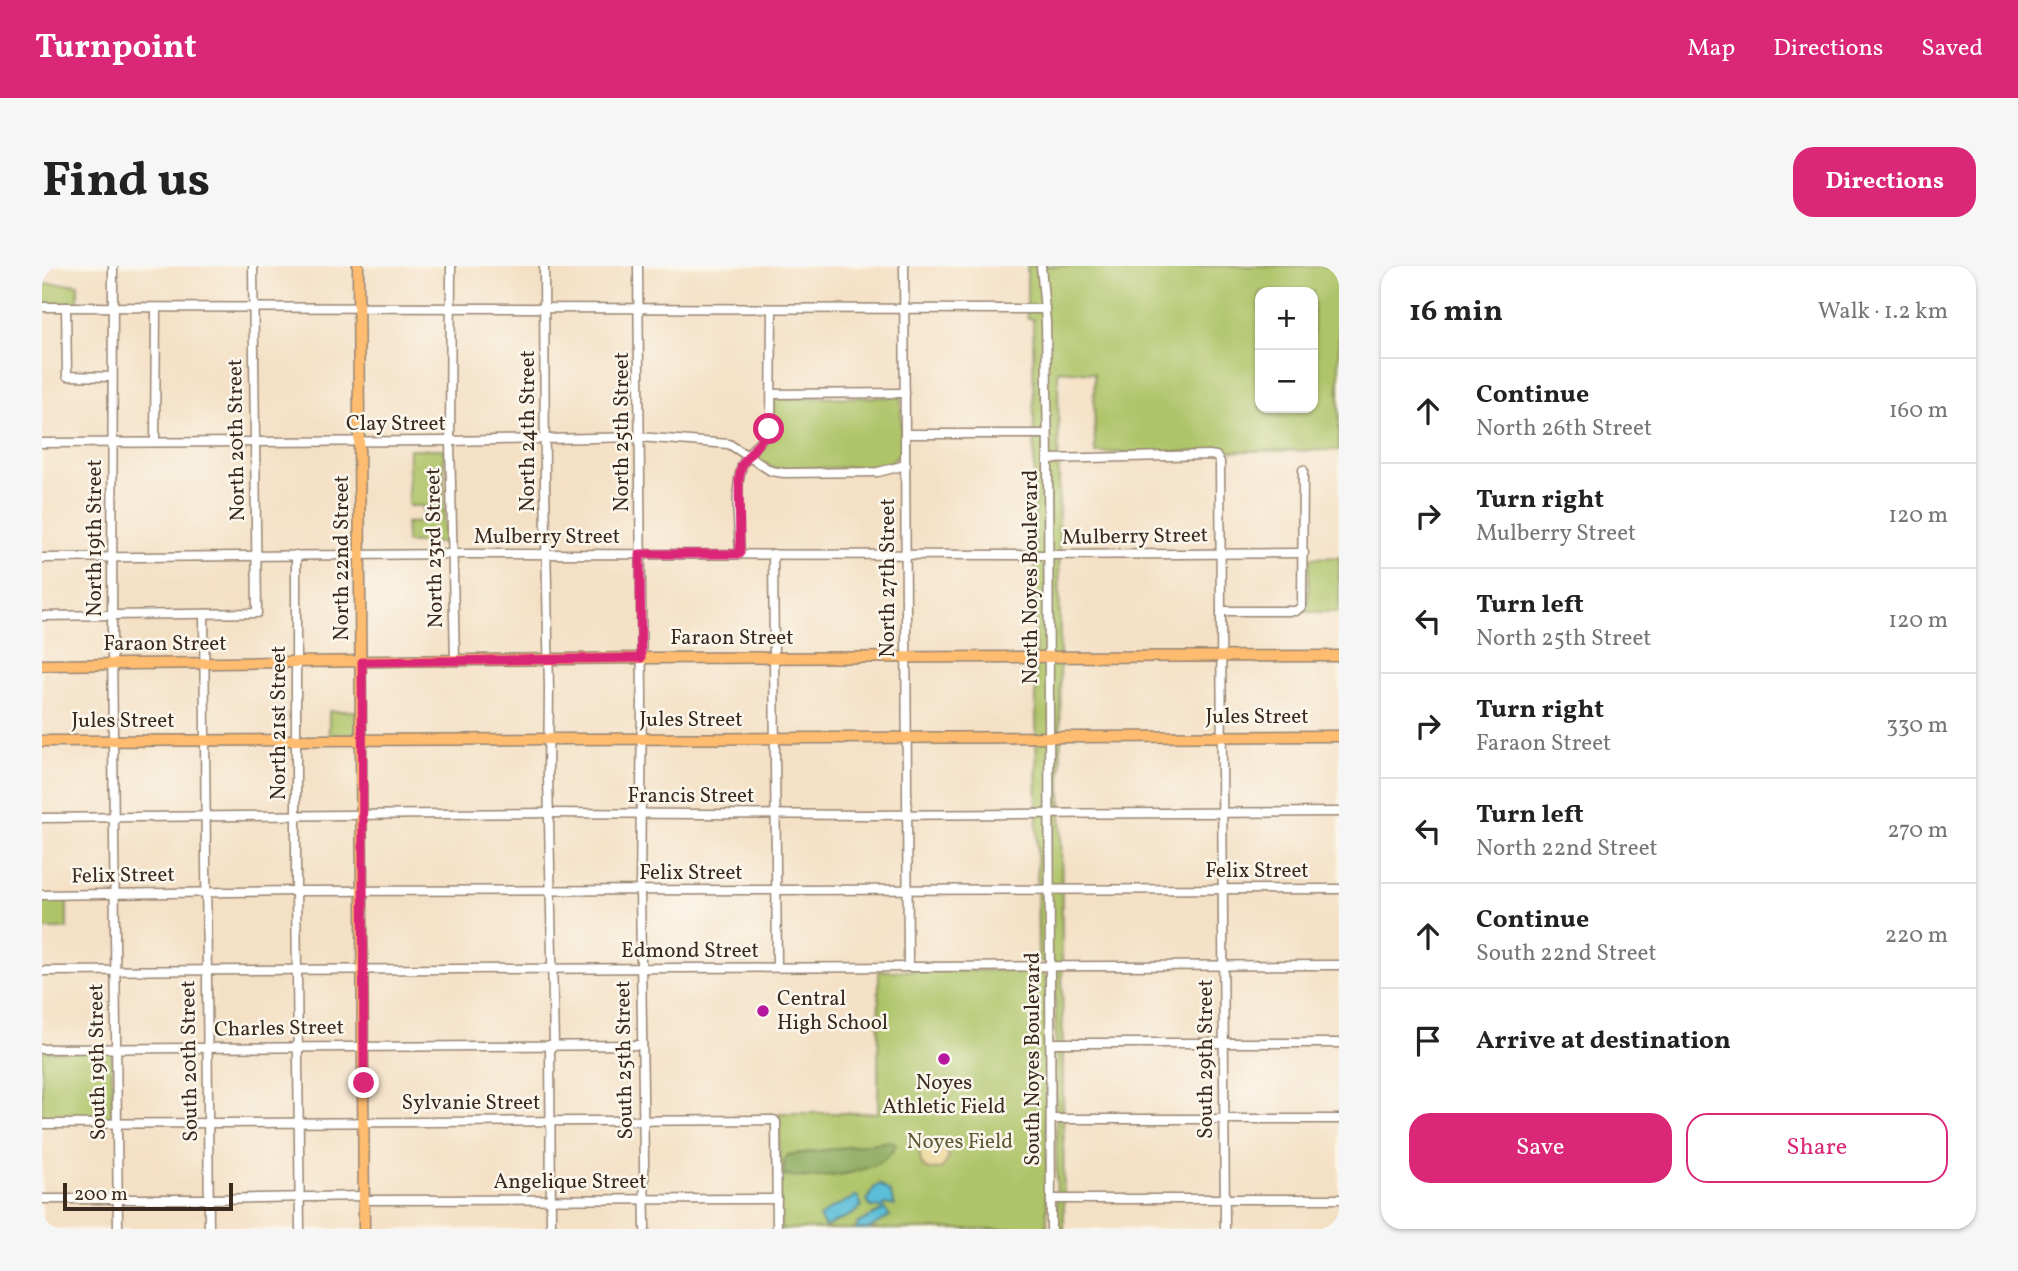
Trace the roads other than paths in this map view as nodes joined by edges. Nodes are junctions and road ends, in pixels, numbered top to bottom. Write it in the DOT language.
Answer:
graph roads {
  1 [pos="113,266"];
  2 [pos="253,266"];
  3 [pos="358,266"];
  4 [pos="451,266"];
  5 [pos="544,266"];
  6 [pos="638,266"];
  7 [pos="904,266"];
  8 [pos="1041,266"];
  9 [pos="42,307"];
  10 [pos="66,307"];
  11 [pos="112,307"];
  12 [pos="253,307"];
  13 [pos="358,307"];
  14 [pos="156,308"];
  15 [pos="451,308"];
  16 [pos="639,308"];
  17 [pos="904,308"];
  18 [pos="544,309"];
  19 [pos="772,309"];
  20 [pos="1045,309"];
  21 [pos="112,377"];
  22 [pos="905,393"];
  23 [pos="772,394"];
  24 [pos="905,433"];
  25 [pos="1047,434"];
  26 [pos="639,438"];
  27 [pos="545,439"];
  28 [pos="360,441"];
  29 [pos="450,441"];
  30 [pos="155,442"];
  31 [pos="254,442"];
  32 [pos="42,443"];
  33 [pos="113,443"];
  34 [pos="747,456"];
  35 [pos="1048,459"];
  36 [pos="905,465"];
  37 [pos="1303,470"];
  38 [pos="1221,553"];
  39 [pos="1304,553"];
  40 [pos="454,554"];
  41 [pos="546,554"];
  42 [pos="640,554"];
  43 [pos="740,554"];
  44 [pos="773,554"];
  45 [pos="906,554"];
  46 [pos="296,555"];
  47 [pos="360,555"];
  48 [pos="1048,555"];
  49 [pos="256,556"];
  50 [pos="113,557"];
  51 [pos="42,558"];
  52 [pos="1221,611"];
  53 [pos="204,614"];
  54 [pos="42,615"];
  55 [pos="112,615"];
  56 [pos="1221,656"];
  57 [pos="1339,656"];
  58 [pos="775,657"];
  59 [pos="905,657"];
  60 [pos="1049,657"];
  61 [pos="548,658"];
  62 [pos="641,658"];
  63 [pos="455,660"];
  64 [pos="362,662"];
  65 [pos="203,663"];
  66 [pos="297,663"];
  67 [pos="42,664"];
  68 [pos="112,664"];
  69 [pos="1339,736"];
  70 [pos="1221,737"];
  71 [pos="1049,738"];
  72 [pos="548,739"];
  73 [pos="642,739"];
  74 [pos="775,739"];
  75 [pos="906,739"];
  76 [pos="113,740"];
  77 [pos="203,740"];
  78 [pos="362,740"];
  79 [pos="42,741"];
  80 [pos="297,741"];
  81 [pos="548,813"];
  82 [pos="641,813"];
  83 [pos="1222,813"];
  84 [pos="1339,813"];
  85 [pos="776,814"];
  86 [pos="1050,814"];
  87 [pos="362,815"];
  88 [pos="907,815"];
  89 [pos="297,816"];
  90 [pos="114,817"];
  91 [pos="205,817"];
  92 [pos="42,818"];
  93 [pos="1050,888"];
  94 [pos="1223,888"];
  95 [pos="1339,889"];
  96 [pos="550,890"];
  97 [pos="908,890"];
  98 [pos="296,891"];
  99 [pos="640,891"];
  100 [pos="776,891"];
  101 [pos="205,892"];
  102 [pos="362,892"];
  103 [pos="114,894"];
  104 [pos="42,895"];
  105 [pos="1223,965"];
  106 [pos="1339,965"];
  107 [pos="908,966"];
  108 [pos="1051,966"];
  109 [pos="777,967"];
  110 [pos="552,968"];
  111 [pos="363,969"];
  112 [pos="641,969"];
  113 [pos="206,970"];
  114 [pos="297,970"];
  115 [pos="42,971"];
  116 [pos="114,971"];
  117 [pos="1051,1043"];
  118 [pos="1223,1043"];
  119 [pos="1339,1043"];
  120 [pos="552,1045"];
  121 [pos="642,1045"];
  122 [pos="299,1046"];
  123 [pos="364,1046"];
  124 [pos="207,1047"];
  125 [pos="115,1048"];
  126 [pos="42,1049"];
  127 [pos="1051,1119"];
  128 [pos="1223,1119"];
  129 [pos="1339,1119"];
  130 [pos="643,1120"];
  131 [pos="364,1121"];
  132 [pos="551,1121"];
  133 [pos="208,1122"];
  134 [pos="299,1122"];
  135 [pos="116,1123"];
  136 [pos="42,1124"];
  137 [pos="299,1197"];
  138 [pos="364,1198"];
  139 [pos="42,1199"];
  140 [pos="118,1199"];
  141 [pos="209,1199"];
  142 [pos="645,1199"];
  143 [pos="777,1199"];
  144 [pos="1051,1199"];
  145 [pos="1224,1199"];
  146 [pos="1339,1199"];
  147 [pos="551,1200"];
  148 [pos="118,1229"];
  149 [pos="209,1229"];
  150 [pos="300,1229"];
  151 [pos="364,1229"];
  152 [pos="551,1229"];
  153 [pos="645,1229"];
  154 [pos="777,1229"];
  155 [pos="1051,1229"];
  156 [pos="1225,1229"];
  1 -- 11 [label="street, North 19th Street"];
  2 -- 12 [label="street, North 20th Street"];
  3 -- 13 [label="main road, North 22nd Street"];
  4 -- 15 [label="street, North 23rd Street"];
  5 -- 18 [label="street, North 24th Street"];
  6 -- 16 [label="street, North 25th Street"];
  7 -- 17 [label="street, North 27th Street"];
  8 -- 20 [label="street, North Noyes Boulevard"];
  9 -- 10 [label="street"];
  10 -- 11 [label="street"];
  10 -- 21 [label="street"];
  11 -- 14 [label="street"];
  11 -- 21 [label="street, North 19th Street"];
  12 -- 13 [label="street"];
  12 -- 14 [label="street"];
  12 -- 31 [label="street, North 20th Street"];
  13 -- 15 [label="street"];
  13 -- 28 [label="main road, North 22nd Street"];
  14 -- 30 [label="street"];
  15 -- 18 [label="street"];
  15 -- 29 [label="street, North 23rd Street"];
  16 -- 18 [label="street"];
  16 -- 19 [label="street"];
  16 -- 26 [label="street, North 25th Street"];
  17 -- 19 [label="street"];
  17 -- 20 [label="street"];
  17 -- 22 [label="street, North 27th Street"];
  18 -- 27 [label="street, North 24th Street"];
  19 -- 23 [label="street"];
  20 -- 25 [label="street, North Noyes Boulevard"];
  21 -- 33 [label="street, North 19th Street"];
  22 -- 23 [label="street"];
  22 -- 24 [label="street, North 27th Street"];
  23 -- 34 [label="street"];
  24 -- 25 [label="street"];
  24 -- 36 [label="street, North 27th Street"];
  25 -- 35 [label="street, North Noyes Boulevard"];
  26 -- 27 [label="street, Clay Street"];
  26 -- 34 [label="street, Clay Street"];
  26 -- 42 [label="street, North 25th Street"];
  27 -- 29 [label="street, Clay Street"];
  27 -- 41 [label="street, North 24th Street"];
  28 -- 29 [label="street, Clay Street"];
  28 -- 31 [label="street, Clay Street"];
  28 -- 47 [label="main road, North 22nd Street"];
  29 -- 40 [label="street, North 23rd Street"];
  30 -- 31 [label="street, Clay Street"];
  30 -- 33 [label="street, Clay Street"];
  31 -- 49 [label="street, North 20th Street"];
  32 -- 33 [label="street, Clay Street"];
  33 -- 50 [label="street, North 19th Street"];
  34 -- 36 [label="street, Clay Street"];
  34 -- 43 [label="street"];
  35 -- 38 [label="street, South 29th Street"];
  35 -- 48 [label="street, North Noyes Boulevard"];
  36 -- 45 [label="street, North 27th Street"];
  37 -- 39 [label="street"];
  38 -- 39 [label="street, Mulberry Street"];
  38 -- 48 [label="street, Mulberry Street"];
  38 -- 52 [label="street, South 29th Street"];
  39 -- 52 [label="street"];
  40 -- 41 [label="street, Mulberry Street"];
  40 -- 47 [label="street, Mulberry Street"];
  40 -- 63 [label="street, North 23rd Street"];
  41 -- 42 [label="street, Mulberry Street"];
  41 -- 61 [label="street, North 24th Street"];
  42 -- 43 [label="street, Mulberry Street"];
  42 -- 62 [label="street, North 25th Street"];
  43 -- 44 [label="street, Mulberry Street"];
  44 -- 45 [label="street, Mulberry Street"];
  44 -- 58 [label="street"];
  45 -- 48 [label="street, Mulberry Street"];
  45 -- 59 [label="street, North 27th Street"];
  46 -- 47 [label="street, Mulberry Street"];
  46 -- 49 [label="street, Mulberry Street"];
  46 -- 66 [label="street, North 21st Street"];
  47 -- 64 [label="main road, North 22nd Street"];
  48 -- 60 [label="street, North Noyes Boulevard"];
  49 -- 50 [label="street, Mulberry Street"];
  49 -- 53 [label="street, North 20th Street"];
  50 -- 51 [label="street, Mulberry Street"];
  50 -- 55 [label="street, North 19th Street"];
  52 -- 56 [label="street, South 29th Street"];
  53 -- 55 [label="street"];
  53 -- 65 [label="street"];
  54 -- 55 [label="street"];
  55 -- 68 [label="street, North 19th Street"];
  56 -- 57 [label="main road, Faraon Street"];
  56 -- 60 [label="main road, Faraon Street"];
  56 -- 70 [label="street, South 29th Street"];
  58 -- 59 [label="main road, Faraon Street"];
  58 -- 62 [label="main road, Faraon Street"];
  58 -- 74 [label="street"];
  59 -- 60 [label="main road, Faraon Street"];
  59 -- 75 [label="street, North 27th Street"];
  60 -- 71 [label="street, North Noyes Boulevard"];
  61 -- 62 [label="main road, Faraon Street"];
  61 -- 63 [label="main road, Faraon Street"];
  61 -- 72 [label="street, North 24th Street"];
  62 -- 73 [label="street, North 25th Street"];
  63 -- 64 [label="main road, Faraon Street"];
  64 -- 66 [label="main road, Faraon Street"];
  64 -- 78 [label="main road, North 22nd Street"];
  65 -- 66 [label="main road, Faraon Street"];
  65 -- 68 [label="main road, Faraon Street"];
  65 -- 77 [label="street"];
  66 -- 80 [label="street, North 21st Street"];
  67 -- 68 [label="main road, Faraon Street"];
  68 -- 76 [label="street, North 19th Street"];
  69 -- 70 [label="main road, Jules Street"];
  70 -- 71 [label="main road, Jules Street"];
  70 -- 83 [label="street, South 29th Street"];
  71 -- 75 [label="main road, Jules Street"];
  71 -- 86 [label="street, North Noyes Boulevard"];
  72 -- 73 [label="main road, Jules Street"];
  72 -- 78 [label="main road, Jules Street"];
  72 -- 81 [label="street, North 24th Street"];
  73 -- 74 [label="main road, Jules Street"];
  73 -- 82 [label="street, North 25th Street"];
  74 -- 75 [label="main road, Jules Street"];
  74 -- 85 [label="street"];
  75 -- 88 [label="street, North 27th Street"];
  76 -- 77 [label="main road, Jules Street"];
  76 -- 79 [label="main road, Jules Street"];
  76 -- 90 [label="street, North 19th Street"];
  77 -- 80 [label="main road, Jules Street"];
  77 -- 91 [label="street"];
  78 -- 80 [label="main road, Jules Street"];
  78 -- 87 [label="main road, North 22nd Street"];
  80 -- 89 [label="street, North 21st Street"];
  81 -- 82 [label="street, Francis Street"];
  81 -- 87 [label="street, Francis Street"];
  81 -- 96 [label="street, North 24th Street"];
  82 -- 85 [label="street, Francis Street"];
  82 -- 99 [label="street, North 25th Street"];
  83 -- 84 [label="street, Francis Street"];
  83 -- 86 [label="street, Francis Street"];
  83 -- 94 [label="street, South 29th Street"];
  85 -- 88 [label="street, Francis Street"];
  85 -- 100 [label="street"];
  86 -- 88 [label="street, Francis Street"];
  86 -- 93 [label="street, North Noyes Boulevard"];
  87 -- 89 [label="street, Francis Street"];
  87 -- 102 [label="main road, North 22nd Street"];
  88 -- 97 [label="street, North 27th Street"];
  89 -- 91 [label="street, Francis Street"];
  89 -- 98 [label="street, North 21st Street"];
  90 -- 91 [label="street, Francis Street"];
  90 -- 92 [label="street, Francis Street"];
  90 -- 103 [label="street, North 19th Street"];
  91 -- 101 [label="street"];
  93 -- 94 [label="street, Felix Street"];
  93 -- 97 [label="street, Felix Street"];
  93 -- 108 [label="street, South Noyes Boulevard"];
  94 -- 95 [label="street, Felix Street"];
  94 -- 105 [label="street, South 29th Street"];
  96 -- 99 [label="street, Felix Street"];
  96 -- 102 [label="street, Felix Street"];
  96 -- 110 [label="street, North 24th Street"];
  97 -- 100 [label="street, Felix Street"];
  97 -- 107 [label="street, North 27th Street"];
  98 -- 101 [label="street, Felix Street"];
  98 -- 102 [label="street, Felix Street"];
  98 -- 114 [label="street, North 21st Street"];
  99 -- 100 [label="street, Felix Street"];
  99 -- 112 [label="street, South 25th Street"];
  100 -- 109 [label="street"];
  101 -- 103 [label="street, Felix Street"];
  101 -- 113 [label="street, South 20th Street"];
  102 -- 111 [label="main road, North 22nd Street"];
  103 -- 104 [label="street, Felix Street"];
  103 -- 116 [label="street, South 19th Street"];
  105 -- 106 [label="street, Edmond Street"];
  105 -- 108 [label="street, Edmond Street"];
  105 -- 118 [label="street, South 29th Street"];
  107 -- 108 [label="street, Edmond Street"];
  107 -- 109 [label="street, Edmond Street"];
  108 -- 117 [label="street, South Noyes Boulevard"];
  109 -- 112 [label="street, Edmond Street"];
  110 -- 111 [label="street, Edmond Street"];
  110 -- 112 [label="street, Edmond Street"];
  110 -- 120 [label="street, North 24th Street"];
  111 -- 114 [label="street, Edmond Street"];
  111 -- 123 [label="main road, North 22nd Street"];
  112 -- 121 [label="street, South 25th Street"];
  113 -- 114 [label="street, Edmond Street"];
  113 -- 116 [label="street, Edmond Street"];
  113 -- 124 [label="street, South 20th Street"];
  114 -- 122 [label="street, North 21st Street"];
  115 -- 116 [label="street, Edmond Street"];
  116 -- 125 [label="street, South 19th Street"];
  117 -- 118 [label="street"];
  117 -- 127 [label="street, South Noyes Boulevard"];
  118 -- 119 [label="street"];
  118 -- 128 [label="street, South 29th Street"];
  120 -- 121 [label="street, Charles Street"];
  120 -- 123 [label="street, Charles Street"];
  120 -- 132 [label="street, North 24th Street"];
  121 -- 130 [label="street, South 25th Street"];
  122 -- 123 [label="street, Charles Street"];
  122 -- 124 [label="street, Charles Street"];
  122 -- 134 [label="street, North 21st Street"];
  123 -- 131 [label="main road, North 22nd Street"];
  124 -- 125 [label="street, Charles Street"];
  124 -- 133 [label="street, South 20th Street"];
  125 -- 126 [label="street, Charles Street"];
  125 -- 135 [label="street, South 19th Street"];
  127 -- 128 [label="street"];
  127 -- 144 [label="street, South Noyes Boulevard"];
  128 -- 129 [label="street"];
  128 -- 145 [label="street, South 29th Street"];
  130 -- 132 [label="street, Sylvanie Street"];
  130 -- 142 [label="street, South 25th Street"];
  130 -- 143 [label="street, Sylvanie Street"];
  131 -- 132 [label="street, Sylvanie Street"];
  131 -- 134 [label="street, Sylvanie Street"];
  131 -- 138 [label="main road, North 22nd Street"];
  132 -- 147 [label="street, North 24th Street"];
  133 -- 134 [label="street, Sylvanie Street"];
  133 -- 135 [label="street, Sylvanie Street"];
  133 -- 141 [label="street, South 20th Street"];
  134 -- 137 [label="street, North 21st Street"];
  135 -- 136 [label="street, Sylvanie Street"];
  135 -- 140 [label="street, South 19th Street"];
  137 -- 138 [label="street, Angelique Street"];
  137 -- 141 [label="street, Angelique Street"];
  137 -- 150 [label="street, North 21st Street"];
  138 -- 147 [label="street, Angelique Street"];
  138 -- 151 [label="main road, North 22nd Street"];
  139 -- 140 [label="street, Angelique Street"];
  140 -- 141 [label="street, Angelique Street"];
  140 -- 148 [label="street, South 19th Street"];
  141 -- 149 [label="street, South 20th Street"];
  142 -- 143 [label="street, Angelique Street"];
  142 -- 147 [label="street, Angelique Street"];
  142 -- 153 [label="street, South 25th Street"];
  143 -- 154 [label="street"];
  144 -- 145 [label="street"];
  144 -- 155 [label="street, South Noyes Boulevard"];
  145 -- 146 [label="street"];
  145 -- 156 [label="street, South 29th Street"];
  147 -- 152 [label="street, North 24th Street"];
}
